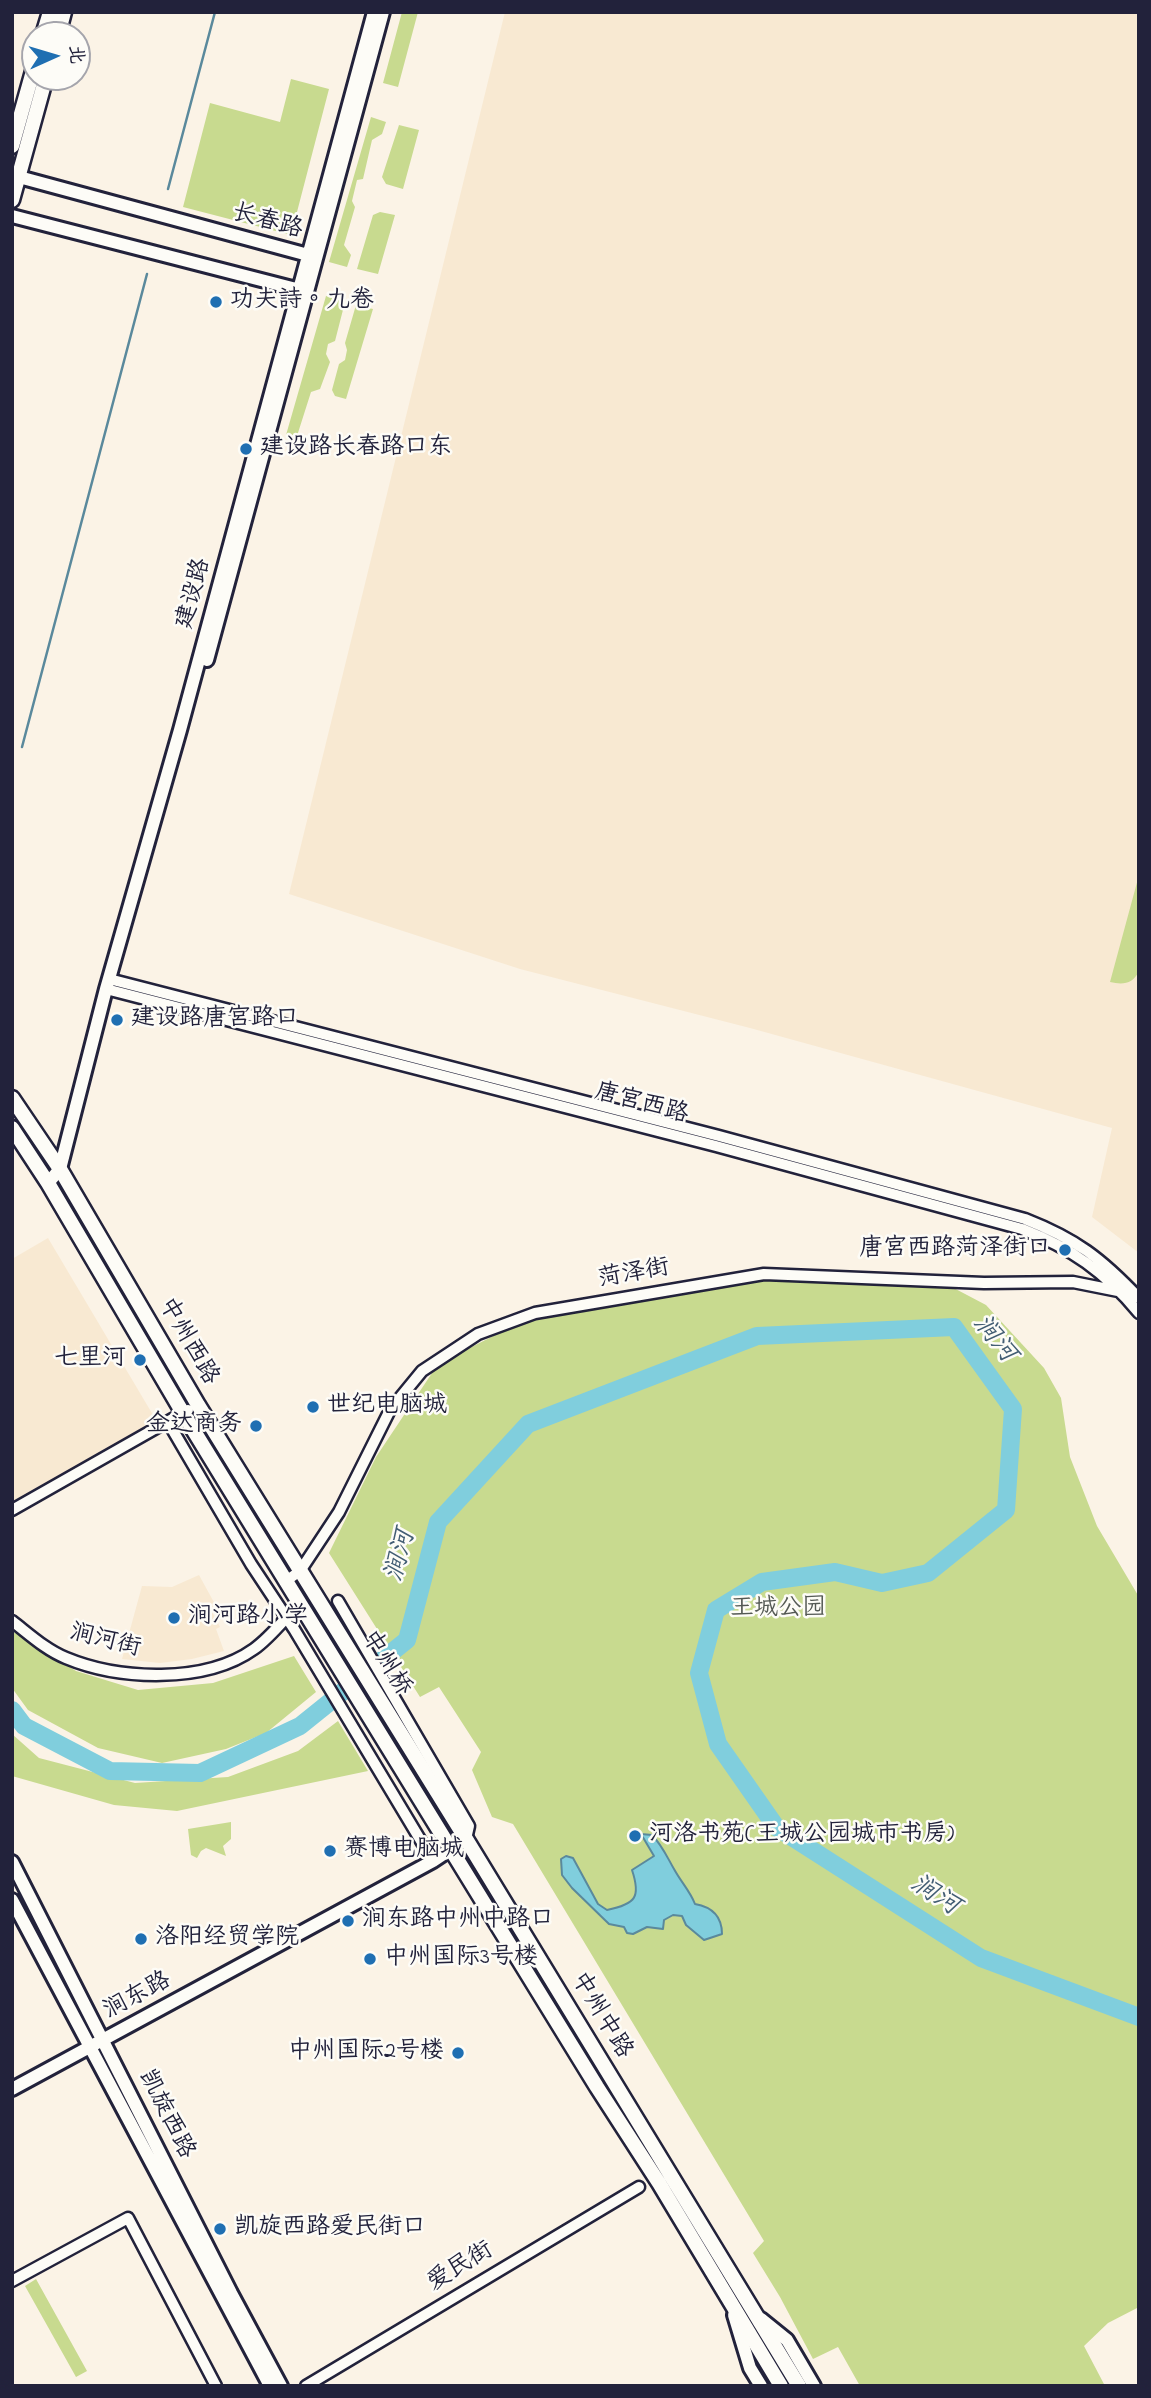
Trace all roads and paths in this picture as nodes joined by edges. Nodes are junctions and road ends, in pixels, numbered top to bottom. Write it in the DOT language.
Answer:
graph roads {
  1 [pos="374,12"];
  2 [pos="383,12"];
  3 [pos="27,91"];
  4 [pos="42,91"];
  5 [pos="12,146"];
  6 [pos="16,178"];
  7 [pos="12,200"];
  8 [pos="12,216"];
  9 [pos="308,256"];
  10 [pos="313,276"];
  11 [pos="299,290"];
  12 [pos="111,984"];
  13 [pos="12,1098"];
  14 [pos="12,1129"];
  15 [pos="62,1174"];
  16 [pos="48,1183"];
  17 [pos="1118,1291"];
  18 [pos="1139,1298"];
  19 [pos="1139,1313"];
  20 [pos="198,1405"];
  21 [pos="183,1413"];
  22 [pos="168,1422"];
  23 [pos="12,1510"];
  24 [pos="300,1571"];
  25 [pos="286,1581"];
  26 [pos="338,1601"];
  27 [pos="300,1603"];
  28 [pos="324,1608"];
  29 [pos="286,1617"];
  30 [pos="309,1617"];
  31 [pos="12,1621"];
  32 [pos="413,1740"];
  33 [pos="392,1752"];
  34 [pos="465,1837"];
  35 [pos="451,1847"];
  36 [pos="432,1858"];
  37 [pos="12,1862"];
  38 [pos="12,1900"];
  39 [pos="103,2037"];
  40 [pos="89,2044"];
  41 [pos="12,2082"];
  42 [pos="12,2089"];
  43 [pos="639,2187"];
  44 [pos="12,2281"];
  45 [pos="731,2304"];
  46 [pos="753,2313"];
  47 [pos="216,2386"];
  48 [pos="270,2386"];
  49 [pos="281,2386"];
  50 [pos="306,2386"];
  51 [pos="761,2386"];
  52 [pos="781,2386"];
  53 [pos="799,2386"];
  54 [pos="814,2386"];
  1 -- 9 [label="street, 建设路"];
  2 -- 10 [label="street, 建设路"];
  3 -- 5 [label="main road"];
  4 -- 6 [label="main road"];
  6 -- 7 [label="main road"];
  6 -- 9 [label="street, 长春路"];
  8 -- 11 [label="street"];
  9 -- 10 [label="street, 长春路"];
  9 -- 11 [label="street, 建设路"];
  10 -- 11 [label="street, 长春路"];
  10 -- 12 [label="street, 建设路"];
  11 -- 12 [label="street, 建设路"];
  12 -- 15 [label="street, 建设路"];
  12 -- 17 [label="street, 唐宫西路"];
  12 -- 18 [label="street, 唐宫西路"];
  13 -- 15 [label="main road, 中州西路"];
  14 -- 16 [label="main road, 中州西路"];
  15 -- 16 [label="street, 建设路"];
  15 -- 20 [label="main road, 中州西路"];
  16 -- 21 [label="main road, 中州西路"];
  17 -- 19 [label="street, 唐宫西路"];
  17 -- 24 [label="street, 菏泽街"];
  20 -- 21 [label="street"];
  20 -- 24 [label="main road, 中州西路"];
  21 -- 22 [label="street"];
  21 -- 25 [label="main road, 中州西路"];
  22 -- 23 [label="street"];
  22 -- 29 [label="street"];
  24 -- 25 [label="street, 菏泽街"];
  24 -- 28 [label="main road, 中州西路"];
  25 -- 27 [label="main road, 中州西路"];
  26 -- 32 [label="street"];
  27 -- 29 [label="street, 涧河街"];
  27 -- 30 [label="main road, 中州西路"];
  28 -- 32 [label="main road, 中州桥"];
  29 -- 31 [label="street, 涧河街"];
  29 -- 36 [label="street"];
  30 -- 33 [label="main road, 中州桥"];
  32 -- 34 [label="main road, 中州中路"];
  33 -- 35 [label="main road, 中州中路"];
  34 -- 35 [label="street, 涧东路"];
  34 -- 46 [label="main road, 中州中路"];
  35 -- 36 [label="street, 涧东路"];
  35 -- 45 [label="main road, 中州中路"];
  36 -- 39 [label="street, 涧东路"];
  37 -- 39 [label="street, 凯旋西路"];
  38 -- 40 [label="street, 凯旋西路"];
  39 -- 40 [label="street, 涧东路"];
  39 -- 49 [label="street, 凯旋西路"];
  40 -- 41 [label="street, 涧东路"];
  40 -- 42 [label="street, 涧东路"];
  40 -- 48 [label="street, 凯旋西路"];
  43 -- 50 [label="street, 爱民街"];
  44 -- 47 [label="street"];
  45 -- 51 [label="street, 中州中路"];
  45 -- 52 [label="main road, 中州中路"];
  46 -- 53 [label="main road, 中州中路"];
  46 -- 54 [label="street, 中州中路"];
}
